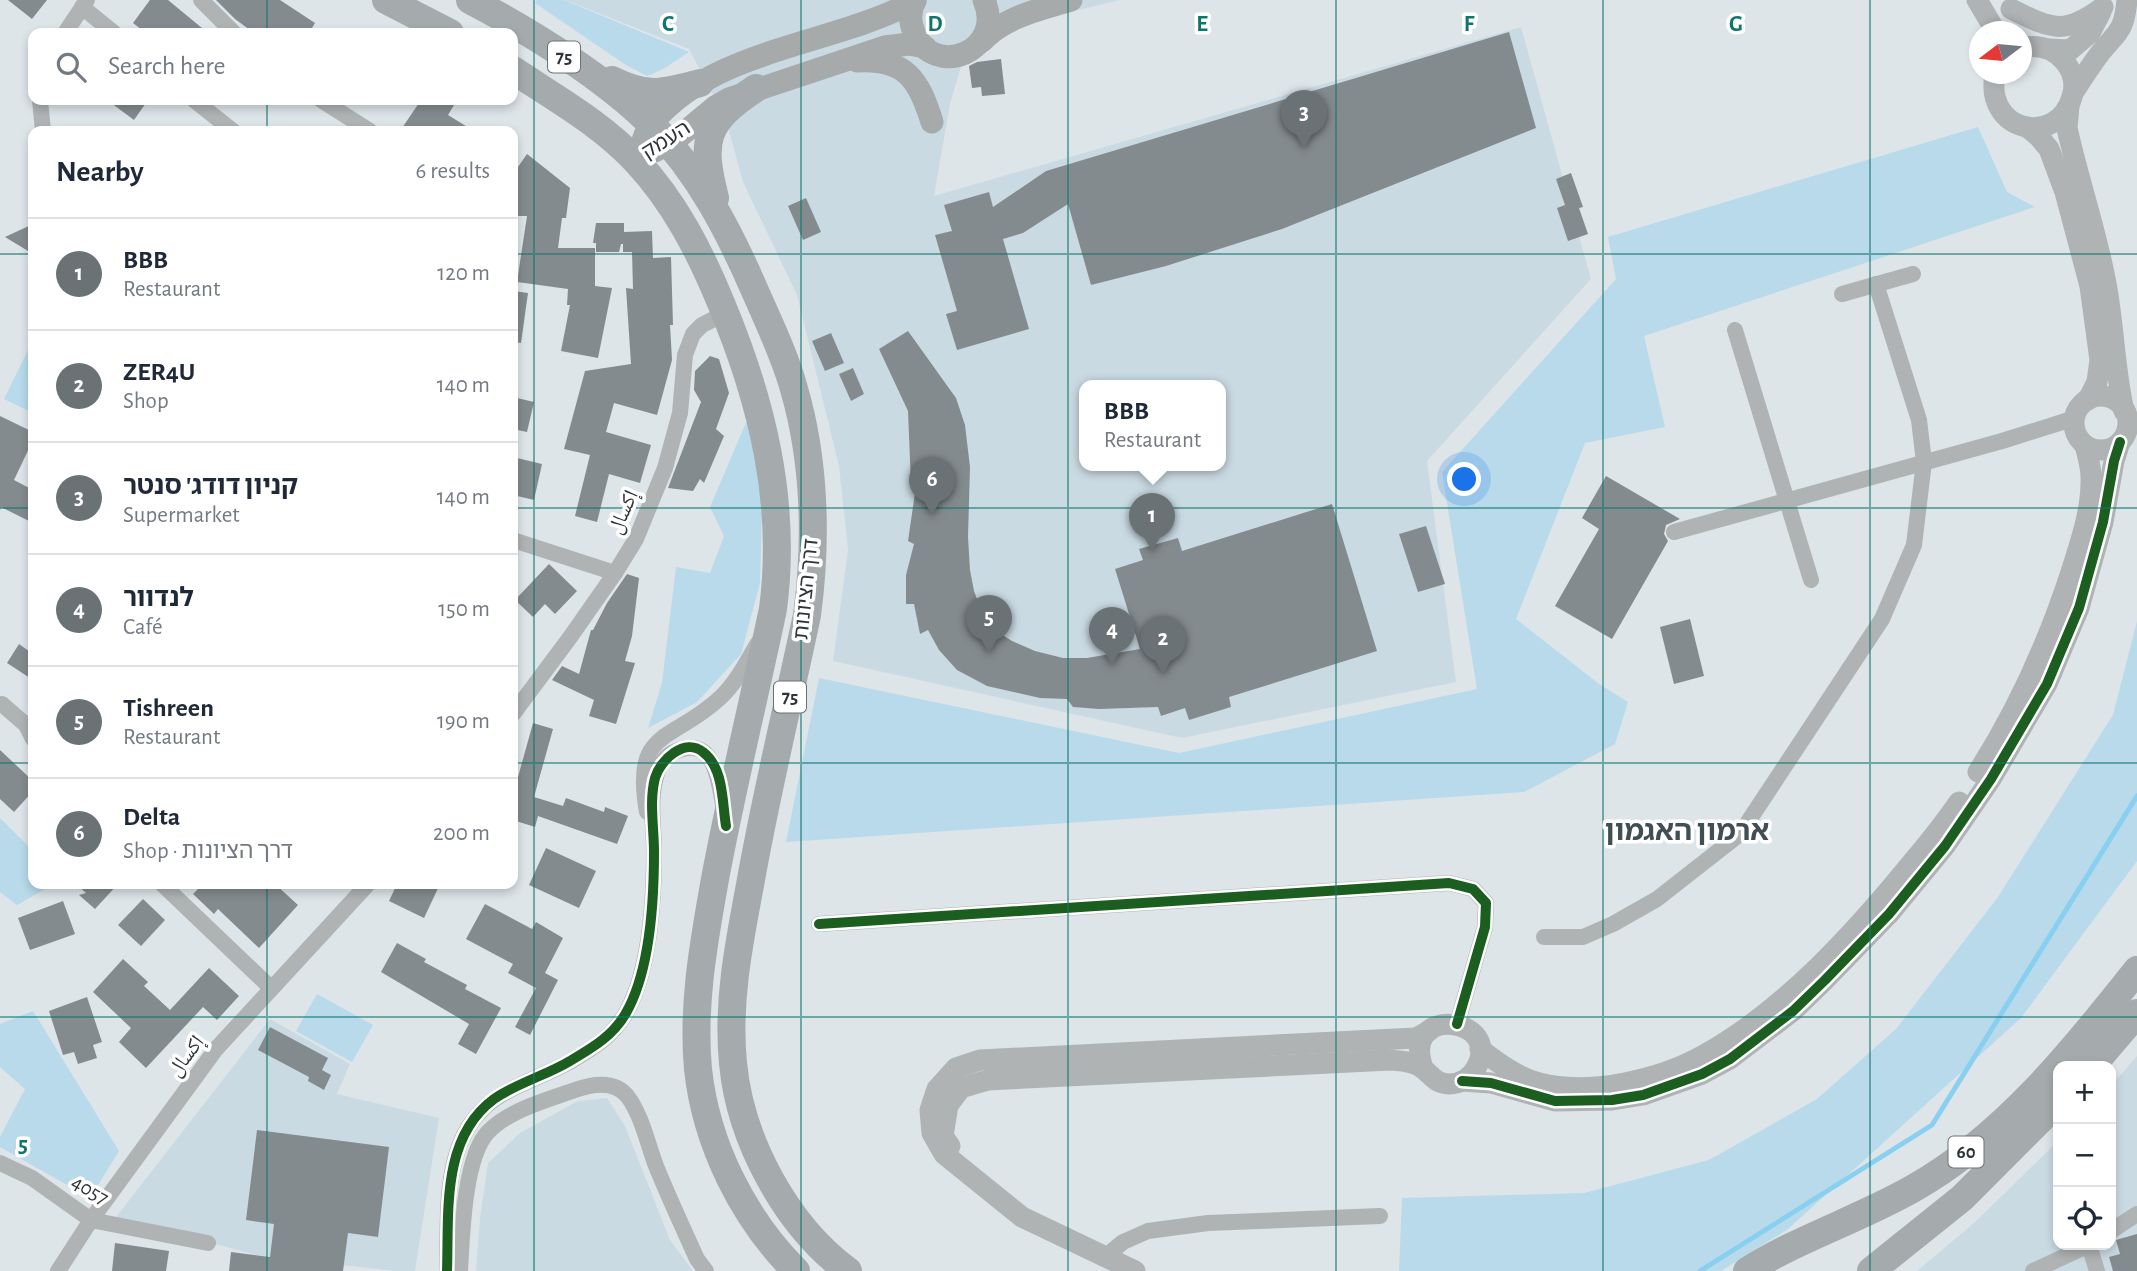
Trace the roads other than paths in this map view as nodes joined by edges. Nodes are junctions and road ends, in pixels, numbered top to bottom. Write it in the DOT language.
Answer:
graph roads {
  1 [pos="201,0"];
  2 [pos="386,0"];
  3 [pos="470,0"];
  4 [pos="915,0"];
  5 [pos="984,0"];
  6 [pos="1071,0"];
  7 [pos="1977,0"];
  8 [pos="2127,0"];
  9 [pos="85,4"];
  10 [pos="2103,4"];
  11 [pos="2008,5"];
  12 [pos="1989,21"];
  13 [pos="68,28"];
  14 [pos="109,28"];
  15 [pos="229,28"];
  16 [pos="440,28"];
  17 [pos="516,28"];
  18 [pos="518,29"];
  19 [pos="979,43"];
  20 [pos="925,47"];
  21 [pos="2036,47"];
  22 [pos="566,58"];
  23 [pos="837,62"];
  24 [pos="518,73"];
  25 [pos="700,83"];
  26 [pos="1993,84"];
  27 [pos="756,88"];
  28 [pos="2071,99"];
  29 [pos="40,105"];
  30 [pos="200,105"];
  31 [pos="329,105"];
  32 [pos="932,122"];
  33 [pos="43,126"];
  34 [pos="227,126"];
  35 [pos="362,126"];
  36 [pos="2027,127"];
  37 [pos="660,133"];
  38 [pos="637,161"];
  39 [pos="720,218"];
  40 [pos="1913,274"];
  41 [pos="1876,284"];
  42 [pos="1842,294"];
  43 [pos="726,313"];
  44 [pos="1735,330"];
  45 [pos="2088,400"];
  46 [pos="2124,411"];
  47 [pos="2075,418"];
  48 [pos="2120,442"];
  49 [pos="2085,445"];
  50 [pos="1924,462"];
  51 [pos="1787,500"];
  52 [pos="1674,532"];
  53 [pos="518,542"];
  54 [pos="615,573"];
  55 [pos="1811,580"];
  56 [pos="770,624"];
  57 [pos="2,704"];
  58 [pos="518,707"];
  59 [pos="28,729"];
  60 [pos="726,826"];
  61 [pos="654,852"];
  62 [pos="167,889"];
  63 [pos="363,889"];
  64 [pos="819,924"];
  65 [pos="1544,937"];
  66 [pos="2137,970"];
  67 [pos="271,988"];
  68 [pos="2137,1013"];
  69 [pos="1457,1024"];
  70 [pos="1429,1031"];
  71 [pos="1480,1049"];
  72 [pos="2096,1061"];
  73 [pos="1423,1068"];
  74 [pos="1462,1081"];
  75 [pos="2053,1107"];
  76 [pos="0,1163"];
  77 [pos="964,1169"];
  78 [pos="2137,1214"];
  79 [pos="1380,1216"];
  80 [pos="91,1220"];
  81 [pos="2116,1228"];
  82 [pos="208,1243"];
  83 [pos="2078,1250"];
  84 [pos="2091,1250"];
  85 [pos="1105,1257"];
  86 [pos="58,1271"];
  87 [pos="447,1271"];
  88 [pos="460,1271"];
  89 [pos="706,1271"];
  90 [pos="796,1271"];
  91 [pos="848,1271"];
  92 [pos="1135,1271"];
  93 [pos="1747,1271"];
  94 [pos="1871,1271"];
  95 [pos="2033,1271"];
  96 [pos="2097,1271"];
  1 -- 15 [label="street"];
  2 -- 16 [label="highway"];
  3 -- 17 [label="highway, דרך הציונות / 75"];
  4 -- 20 [label="main road"];
  4 -- 25 [label="main road, העמק"];
  5 -- 19 [label="main road"];
  6 -- 19 [label="main road"];
  7 -- 12 [label="street"];
  8 -- 28 [label="street"];
  9 -- 13 [label="street"];
  9 -- 14 [label="street"];
  10 -- 11 [label="street"];
  10 -- 21 [label="street"];
  11 -- 21 [label="street"];
  18 -- 22 [label="highway, דרך הציונות / 75"];
  19 -- 20 [label="main road, העמק"];
  20 -- 23 [label="main road, העמק"];
  21 -- 28 [label="street"];
  22 -- 25 [label="highway"];
  22 -- 37 [label="highway, דרך הציונות / 75"];
  23 -- 27 [label="main road, העמק"];
  23 -- 32 [label="main road"];
  24 -- 38 [label="highway, דרך הציונות / 75"];
  25 -- 37 [label="main road, העמק"];
  26 -- 36 [label="street"];
  27 -- 37 [label="main road, העמק"];
  27 -- 39 [label="highway"];
  28 -- 36 [label="street"];
  28 -- 46 [label="street"];
  29 -- 33 [label="street"];
  30 -- 34 [label="street"];
  31 -- 35 [label="street"];
  36 -- 45 [label="street"];
  37 -- 38 [label="main road, העמק"];
  37 -- 39 [label="highway, דרך הציונות / 75"];
  38 -- 43 [label="highway, דרך הציונות / 75"];
  39 -- 91 [label="highway, דרך הציונות / 75"];
  40 -- 41 [label="street"];
  41 -- 42 [label="street"];
  41 -- 50 [label="street"];
  43 -- 54 [label="street, إكسال"];
  43 -- 56 [label="highway, דרך הציונות / 75"];
  44 -- 51 [label="street"];
  45 -- 46 [label="street"];
  45 -- 47 [label="street"];
  46 -- 48 [label="street"];
  47 -- 49 [label="street"];
  47 -- 50 [label="street"];
  48 -- 49 [label="street"];
  48 -- 74 [label="street"];
  49 -- 71 [label="street"];
  50 -- 51 [label="street"];
  50 -- 65 [label="street"];
  51 -- 52 [label="street"];
  51 -- 55 [label="street"];
  53 -- 54 [label="street"];
  54 -- 58 [label="street, إكسال"];
  56 -- 60 [label="highway, דרך הציונות / 75"];
  56 -- 61 [label="street"];
  57 -- 59 [label="street"];
  60 -- 61 [label="street"];
  60 -- 90 [label="highway, דרך הציונות / 75"];
  61 -- 87 [label="street"];
  62 -- 67 [label="street"];
  63 -- 67 [label="street, إكسال"];
  64 -- 69 [label="street"];
  66 -- 93 [label="highway, 60"];
  67 -- 80 [label="street, إكسال"];
  68 -- 72 [label="highway"];
  69 -- 70 [label="street"];
  69 -- 71 [label="street"];
  70 -- 73 [label="street"];
  70 -- 77 [label="street"];
  71 -- 74 [label="street"];
  73 -- 74 [label="street"];
  73 -- 77 [label="street"];
  75 -- 94 [label="highway, 60"];
  76 -- 80 [label="street, 4057"];
  77 -- 85 [label="street"];
  78 -- 81 [label="street"];
  79 -- 85 [label="street"];
  80 -- 82 [label="street, 4057"];
  80 -- 86 [label="street, إكسال"];
  83 -- 95 [label="street"];
  84 -- 96 [label="street"];
  85 -- 92 [label="street"];
  88 -- 89 [label="street"];
}
